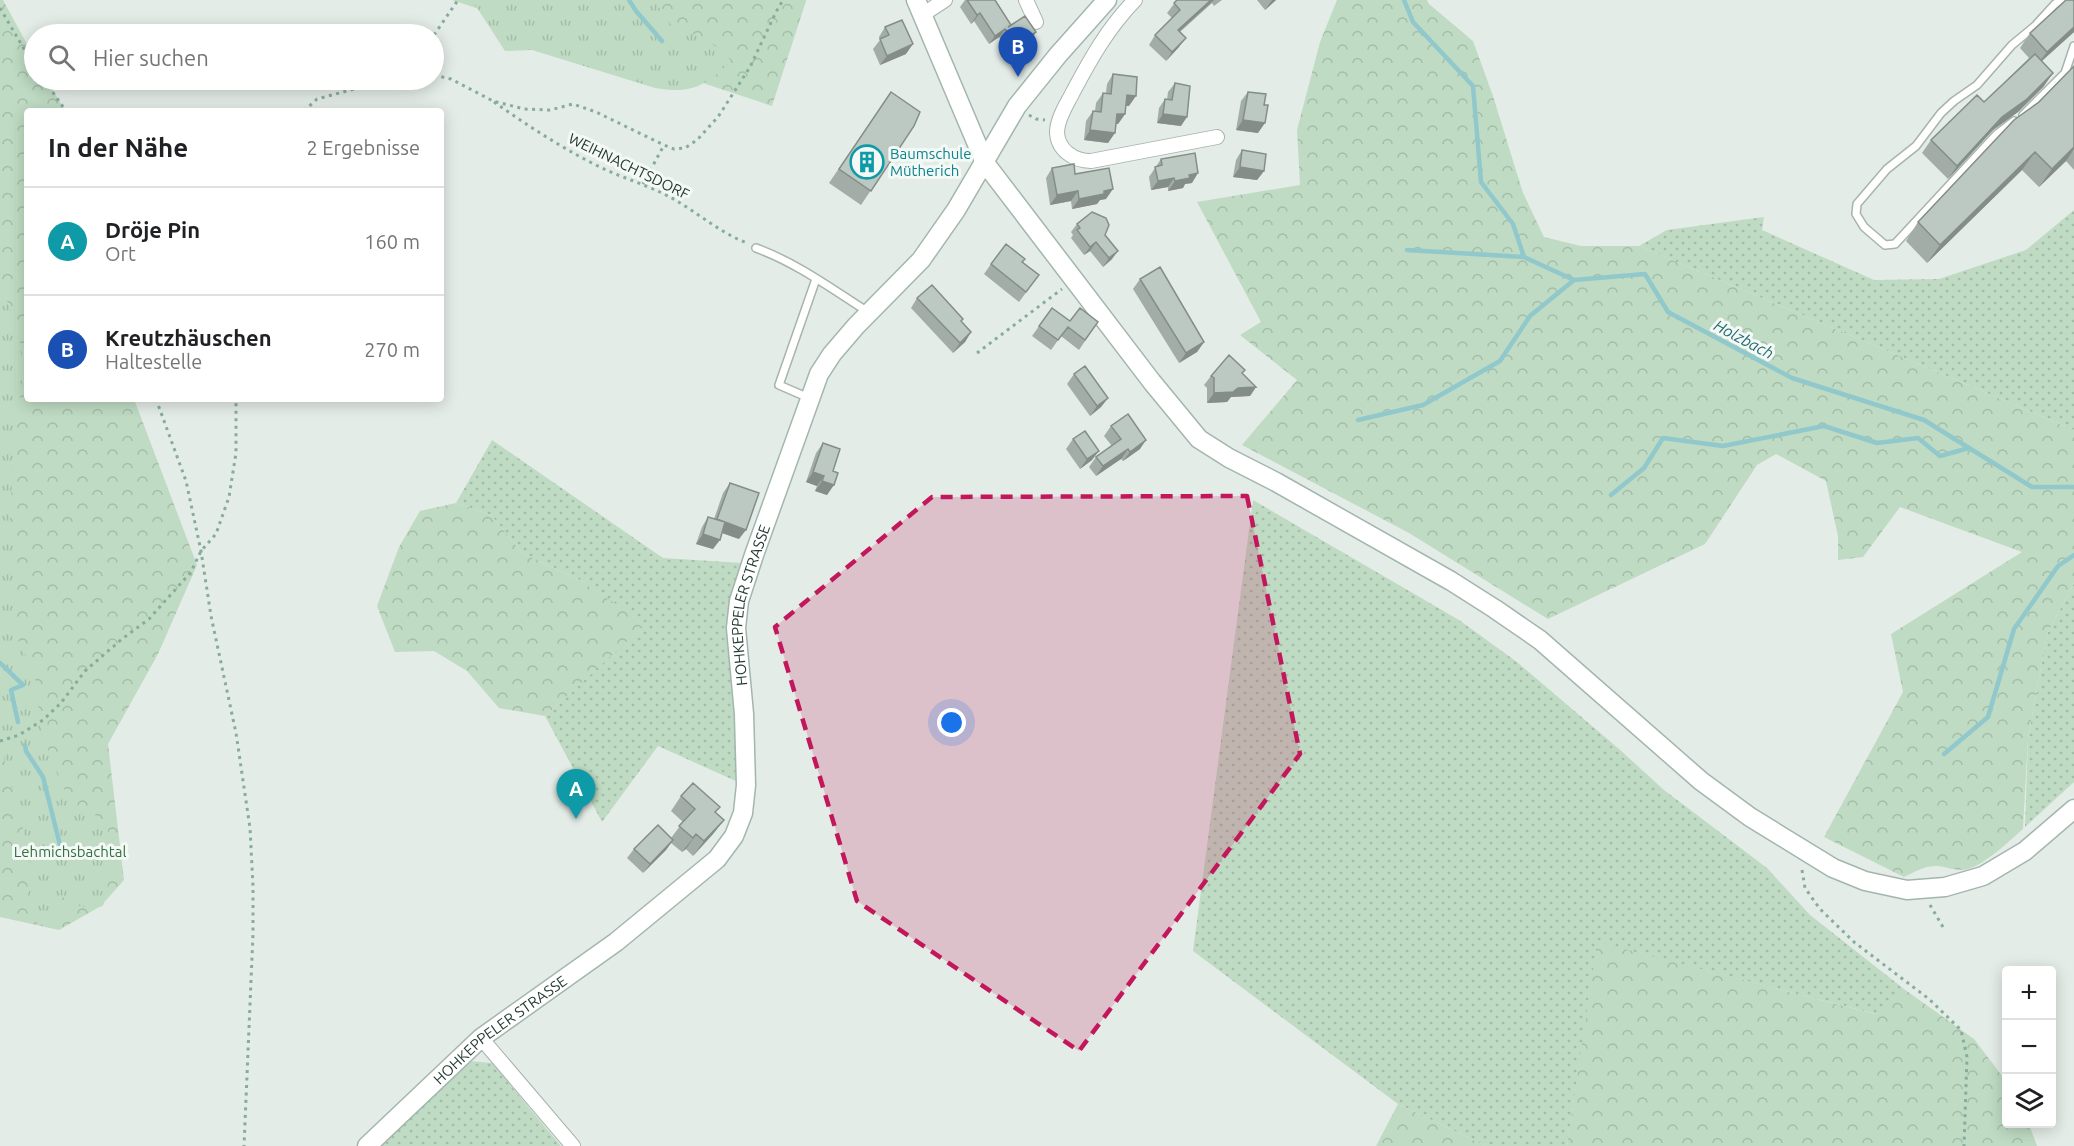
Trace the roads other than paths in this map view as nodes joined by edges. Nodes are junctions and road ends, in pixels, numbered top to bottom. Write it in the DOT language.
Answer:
graph roads {
  1 [pos="945,0"];
  2 [pos="1026,0"];
  3 [pos="1107,0"];
  4 [pos="1135,0"];
  5 [pos="2066,0"];
  6 [pos="919,7"];
  7 [pos="2074,7"];
  8 [pos="1036,22"];
  9 [pos="2074,46"];
  10 [pos="1216,137"];
  11 [pos="985,163"];
  12 [pos="756,248"];
  13 [pos="816,279"];
  14 [pos="869,313"];
  15 [pos="809,398"];
  16 [pos="2074,809"];
  17 [pos="481,1038"];
  18 [pos="368,1146"];
  19 [pos="573,1146"];
  1 -- 6 [label="street"];
  2 -- 8 [label="street"];
  3 -- 11 [label="street, HOHKEPPELER STRASSE"];
  4 -- 10 [label="street"];
  5 -- 7 [label="lane"];
  5 -- 9 [label="lane"];
  6 -- 11 [label="street"];
  11 -- 14 [label="street, HOHKEPPELER STRASSE"];
  11 -- 16 [label="street"];
  12 -- 13 [label="lane"];
  13 -- 14 [label="lane"];
  13 -- 15 [label="lane"];
  14 -- 15 [label="street, HOHKEPPELER STRASSE"];
  15 -- 17 [label="street, HOHKEPPELER STRASSE"];
  17 -- 18 [label="street, HOHKEPPELER STRASSE"];
  17 -- 19 [label="street"];
}
